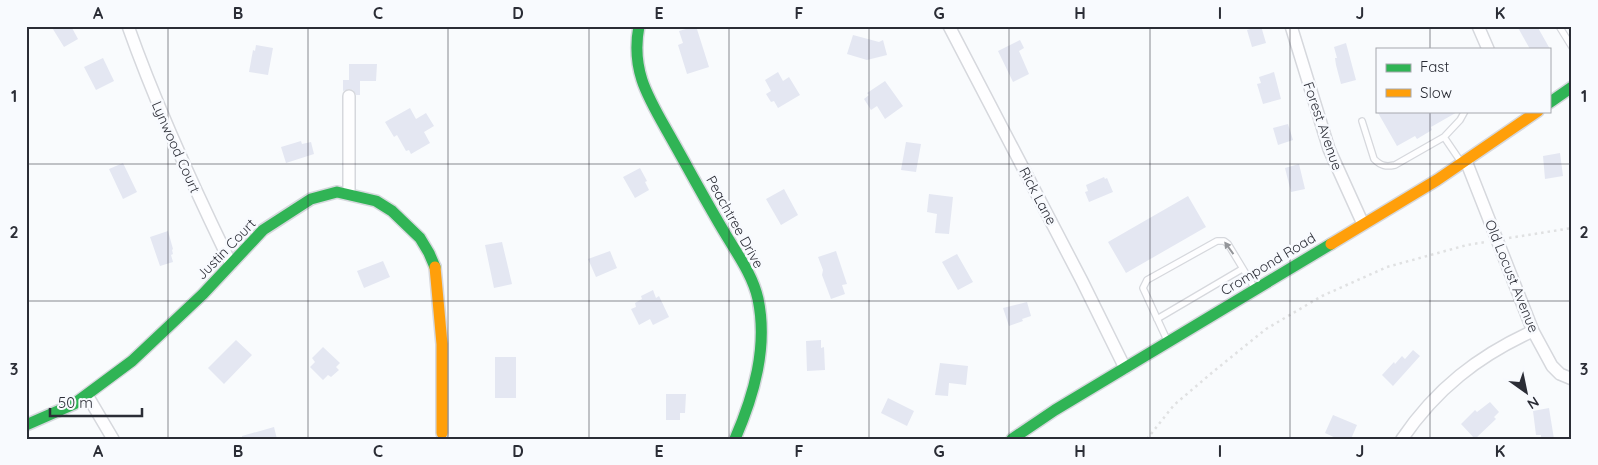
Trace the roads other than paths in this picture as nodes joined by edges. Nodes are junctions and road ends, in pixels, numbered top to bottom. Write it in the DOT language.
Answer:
graph roads {
  1 [pos="128,26"];
  2 [pos="639,26"];
  3 [pos="949,26"];
  4 [pos="1291,26"];
  5 [pos="1478,26"];
  6 [pos="1559,26"];
  7 [pos="1572,47"];
  8 [pos="1488,48"];
  9 [pos="1572,87"];
  10 [pos="349,96"];
  11 [pos="1550,102"];
  12 [pos="1464,112"];
  13 [pos="1525,115"];
  14 [pos="1362,122"];
  15 [pos="1444,137"];
  16 [pos="1464,162"];
  17 [pos="349,194"];
  18 [pos="1363,224"];
  19 [pos="231,264"];
  20 [pos="1242,269"];
  21 [pos="1255,289"];
  22 [pos="1157,319"];
  23 [pos="1533,331"];
  24 [pos="1168,342"];
  25 [pos="1125,368"];
  26 [pos="1572,379"];
  27 [pos="87,395"];
  28 [pos="26,425"];
  29 [pos="442,433"];
  30 [pos="113,439"];
  31 [pos="734,439"];
  32 [pos="1012,439"];
  33 [pos="1402,439"];
  1 -- 19 [label="street, Lynwood Court"];
  2 -- 31 [label="street, Peachtree Drive"];
  3 -- 25 [label="street, Rick Lane"];
  4 -- 18 [label="street, Forest Avenue"];
  5 -- 8 [label="street"];
  6 -- 7 [label="lane"];
  9 -- 11 [label="street"];
  10 -- 17 [label="street"];
  12 -- 15 [label="lane"];
  13 -- 16 [label="street, Crompond Road"];
  14 -- 15 [label="lane"];
  15 -- 16 [label="lane"];
  16 -- 18 [label="street, Crompond Road"];
  16 -- 23 [label="street, Old Locust Avenue"];
  17 -- 19 [label="street, Justin Court"];
  17 -- 29 [label="street, Justin Court"];
  18 -- 21 [label="street, Crompond Road"];
  19 -- 27 [label="street, Justin Court"];
  20 -- 21 [label="lane"];
  20 -- 22 [label="lane"];
  20 -- 22 [label="lane, one-way"];
  21 -- 24 [label="street, Crompond Road"];
  22 -- 24 [label="lane"];
  23 -- 26 [label="street, Old Locust Avenue"];
  23 -- 33 [label="street"];
  24 -- 25 [label="street, Crompond Road"];
  25 -- 32 [label="street, Crompond Road"];
  27 -- 28 [label="street, Justin Court"];
  27 -- 30 [label="street"];
}
